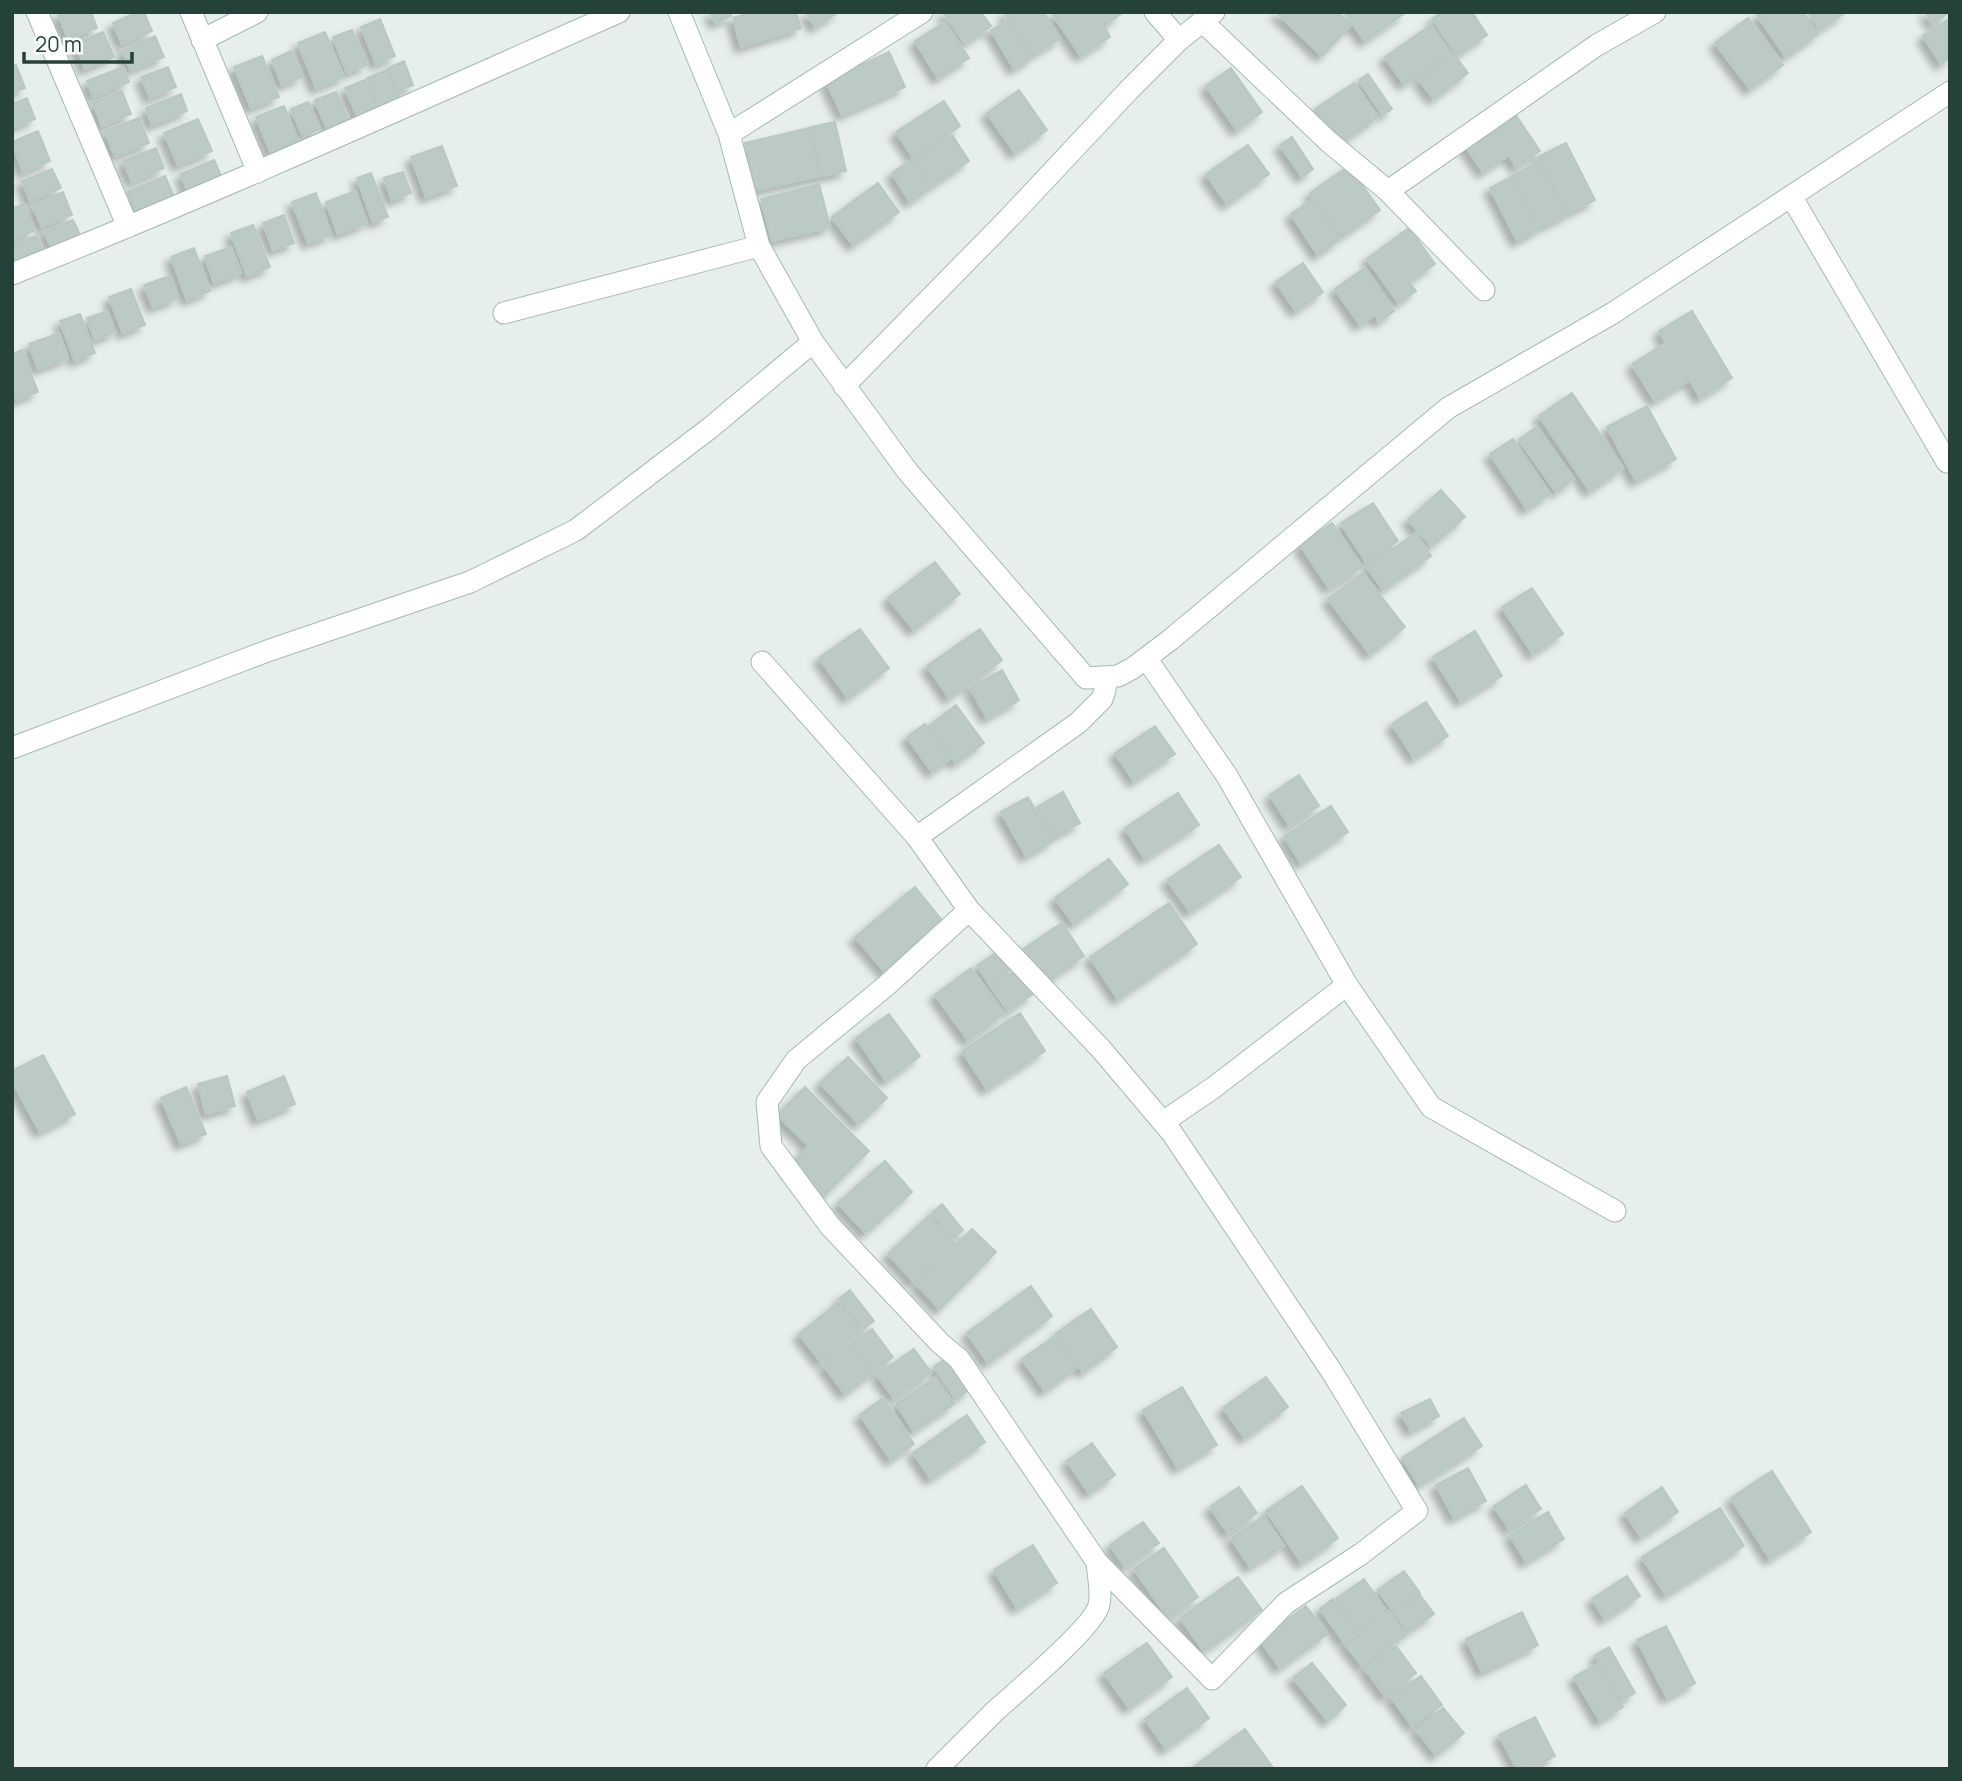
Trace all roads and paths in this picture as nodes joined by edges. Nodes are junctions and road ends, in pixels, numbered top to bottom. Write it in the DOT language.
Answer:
graph roads {
  1 [pos="37,12"];
  2 [pos="191,12"];
  3 [pos="257,12"];
  4 [pos="619,12"];
  5 [pos="679,12"];
  6 [pos="922,12"];
  7 [pos="1155,12"];
  8 [pos="1655,12"];
  9 [pos="1208,17"];
  10 [pos="202,40"];
  11 [pos="1179,40"];
  12 [pos="1950,92"];
  13 [pos="729,134"];
  14 [pos="258,172"];
  15 [pos="1388,191"];
  16 [pos="1791,196"];
  17 [pos="128,227"];
  18 [pos="759,246"];
  19 [pos="12,274"];
  20 [pos="1484,290"];
  21 [pos="504,313"];
  22 [pos="813,342"];
  23 [pos="845,386"];
  24 [pos="1947,462"];
  25 [pos="1146,658"];
  26 [pos="762,662"];
  27 [pos="1106,678"];
  28 [pos="12,748"];
  29 [pos="917,837"];
  30 [pos="969,910"];
  31 [pos="1346,985"];
  32 [pos="1163,1122"];
  33 [pos="1615,1212"];
  34 [pos="1097,1562"];
  35 [pos="937,1769"];
  1 -- 17 [label="street"];
  2 -- 10 [label="street"];
  3 -- 10 [label="street"];
  4 -- 14 [label="street"];
  5 -- 13 [label="street"];
  6 -- 13 [label="street"];
  7 -- 11 [label="street"];
  8 -- 15 [label="street"];
  9 -- 11 [label="street"];
  9 -- 15 [label="street"];
  10 -- 14 [label="street"];
  11 -- 23 [label="street"];
  12 -- 16 [label="street"];
  13 -- 18 [label="street"];
  14 -- 17 [label="street"];
  15 -- 20 [label="street"];
  16 -- 24 [label="street"];
  16 -- 25 [label="street"];
  17 -- 19 [label="street"];
  18 -- 21 [label="street"];
  18 -- 22 [label="street"];
  22 -- 23 [label="street"];
  22 -- 28 [label="street"];
  23 -- 27 [label="street"];
  25 -- 27 [label="street"];
  25 -- 31 [label="street"];
  26 -- 29 [label="street"];
  27 -- 29 [label="street"];
  29 -- 30 [label="street"];
  30 -- 32 [label="street"];
  30 -- 34 [label="street"];
  31 -- 32 [label="street"];
  31 -- 33 [label="street"];
  32 -- 34 [label="street"];
  34 -- 35 [label="street"];
}
